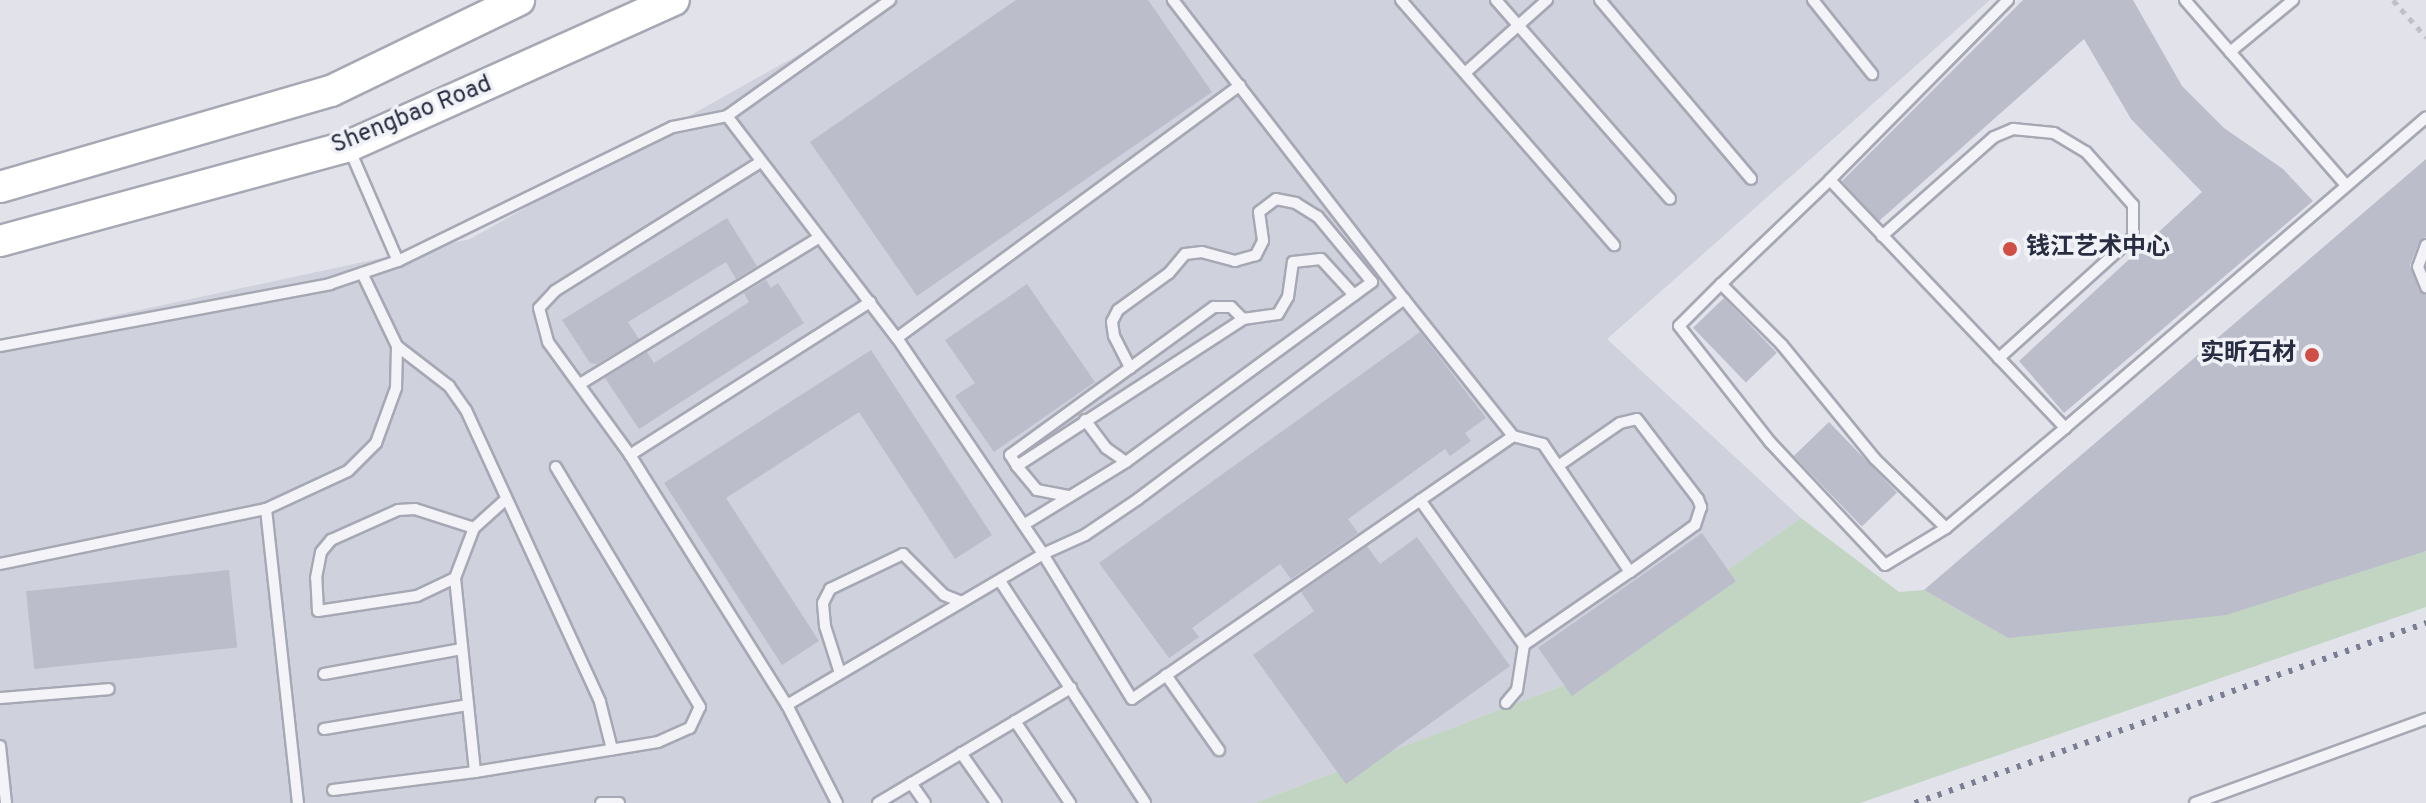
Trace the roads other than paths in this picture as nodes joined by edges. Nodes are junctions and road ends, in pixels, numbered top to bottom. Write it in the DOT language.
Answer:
graph roads {
  1 [pos="519,0"];
  2 [pos="674,0"];
  3 [pos="890,0"];
  4 [pos="1173,0"];
  5 [pos="1401,0"];
  6 [pos="1496,0"];
  7 [pos="1547,0"];
  8 [pos="1600,0"];
  9 [pos="1813,0"];
  10 [pos="2008,0"];
  11 [pos="2185,0"];
  12 [pos="2293,0"];
  13 [pos="1518,25"];
  14 [pos="2230,52"];
  15 [pos="1465,73"];
  16 [pos="1872,74"];
  17 [pos="1240,85"];
  18 [pos="727,116"];
  19 [pos="2426,118"];
  20 [pos="349,146"];
  21 [pos="759,163"];
  22 [pos="1751,179"];
  23 [pos="1830,180"];
  24 [pos="2346,185"];
  25 [pos="0,187"];
  26 [pos="1670,199"];
  27 [pos="1882,236"];
  28 [pos="817,239"];
  29 [pos="0,241"];
  30 [pos="1614,245"];
  31 [pos="2426,245"];
  32 [pos="398,261"];
  33 [pos="362,273"];
  34 [pos="1721,284"];
  35 [pos="2426,287"];
  36 [pos="1354,295"];
  37 [pos="1404,299"];
  38 [pos="870,302"];
  39 [pos="1243,319"];
  40 [pos="897,338"];
  41 [pos="0,346"];
  42 [pos="397,346"];
  43 [pos="1999,358"];
  44 [pos="1130,368"];
  45 [pos="580,384"];
  46 [pos="1085,420"];
  47 [pos="2065,428"];
  48 [pos="1513,436"];
  49 [pos="630,455"];
  50 [pos="1126,462"];
  51 [pos="1017,466"];
  52 [pos="1558,466"];
  53 [pos="556,467"];
  54 [pos="1070,496"];
  55 [pos="1420,500"];
  56 [pos="504,501"];
  57 [pos="266,509"];
  58 [pos="1025,524"];
  59 [pos="474,528"];
  60 [pos="1946,528"];
  61 [pos="1043,554"];
  62 [pos="0,564"];
  63 [pos="1630,572"];
  64 [pos="455,578"];
  65 [pos="1000,581"];
  66 [pos="962,602"];
  67 [pos="1524,645"];
  68 [pos="462,649"];
  69 [pos="839,670"];
  70 [pos="324,674"];
  71 [pos="1166,675"];
  72 [pos="1071,688"];
  73 [pos="109,689"];
  74 [pos="0,698"];
  75 [pos="1506,703"];
  76 [pos="467,705"];
  77 [pos="787,705"];
  78 [pos="2426,719"];
  79 [pos="1015,721"];
  80 [pos="324,729"];
  81 [pos="0,746"];
  82 [pos="612,749"];
  83 [pos="1219,750"];
  84 [pos="961,753"];
  85 [pos="475,772"];
  86 [pos="911,783"];
  87 [pos="333,790"];
  88 [pos="6,803"];
  89 [pos="298,803"];
  90 [pos="601,803"];
  91 [pos="619,803"];
  92 [pos="837,803"];
  93 [pos="878,803"];
  94 [pos="925,803"];
  95 [pos="996,803"];
  96 [pos="1070,803"];
  97 [pos="1145,803"];
  98 [pos="2195,803"];
  1 -- 25 [label="main road"];
  2 -- 20 [label="main road, Shengbao Road"];
  3 -- 18 [label="lane"];
  4 -- 17 [label="lane"];
  5 -- 15 [label="lane"];
  6 -- 13 [label="lane"];
  7 -- 13 [label="lane"];
  8 -- 22 [label="lane"];
  9 -- 16 [label="lane"];
  10 -- 23 [label="lane"];
  11 -- 14 [label="lane"];
  12 -- 14 [label="lane"];
  13 -- 15 [label="lane"];
  13 -- 26 [label="lane"];
  14 -- 24 [label="lane"];
  15 -- 30 [label="lane"];
  17 -- 37 [label="lane"];
  17 -- 40 [label="lane"];
  18 -- 21 [label="lane"];
  18 -- 32 [label="lane"];
  19 -- 24 [label="lane"];
  20 -- 29 [label="main road, Shengbao Road"];
  20 -- 32 [label="lane"];
  21 -- 28 [label="lane"];
  21 -- 45 [label="lane"];
  23 -- 27 [label="lane"];
  23 -- 34 [label="lane"];
  24 -- 47 [label="lane"];
  27 -- 43 [label="lane"];
  27 -- 43 [label="lane"];
  28 -- 38 [label="lane"];
  28 -- 45 [label="lane"];
  31 -- 35 [label="lane"];
  32 -- 33 [label="lane"];
  33 -- 41 [label="lane"];
  33 -- 42 [label="lane"];
  34 -- 60 [label="lane"];
  34 -- 60 [label="lane"];
  36 -- 39 [label="lane"];
  36 -- 44 [label="lane"];
  36 -- 50 [label="lane"];
  37 -- 48 [label="lane"];
  37 -- 61 [label="lane"];
  38 -- 40 [label="lane"];
  38 -- 49 [label="lane"];
  39 -- 44 [label="lane"];
  39 -- 46 [label="lane"];
  40 -- 58 [label="lane"];
  42 -- 56 [label="lane"];
  42 -- 57 [label="lane"];
  43 -- 47 [label="lane"];
  44 -- 51 [label="lane"];
  45 -- 49 [label="lane"];
  46 -- 50 [label="lane"];
  46 -- 51 [label="lane"];
  47 -- 60 [label="lane"];
  48 -- 52 [label="lane"];
  48 -- 55 [label="lane"];
  49 -- 77 [label="lane"];
  50 -- 54 [label="lane"];
  51 -- 54 [label="lane"];
  52 -- 63 [label="lane"];
  52 -- 63 [label="lane"];
  53 -- 82 [label="lane"];
  54 -- 58 [label="lane"];
  55 -- 67 [label="lane"];
  55 -- 71 [label="lane"];
  56 -- 59 [label="lane"];
  56 -- 82 [label="lane"];
  57 -- 62 [label="lane"];
  57 -- 89 [label="lane"];
  58 -- 61 [label="lane"];
  59 -- 64 [label="lane"];
  59 -- 64 [label="lane"];
  61 -- 65 [label="lane"];
  61 -- 71 [label="lane"];
  63 -- 67 [label="lane"];
  64 -- 68 [label="lane"];
  65 -- 66 [label="lane"];
  65 -- 72 [label="lane"];
  66 -- 69 [label="lane"];
  66 -- 69 [label="lane"];
  67 -- 75 [label="lane"];
  68 -- 70 [label="lane"];
  68 -- 76 [label="lane"];
  69 -- 77 [label="lane"];
  71 -- 83 [label="lane"];
  72 -- 79 [label="lane"];
  72 -- 97 [label="lane"];
  73 -- 74 [label="lane"];
  76 -- 80 [label="lane"];
  76 -- 85 [label="lane"];
  77 -- 92 [label="lane"];
  78 -- 98 [label="lane"];
  79 -- 84 [label="lane"];
  79 -- 96 [label="lane"];
  81 -- 88 [label="lane"];
  82 -- 85 [label="lane"];
  84 -- 86 [label="lane"];
  84 -- 95 [label="lane"];
  85 -- 87 [label="lane"];
  86 -- 93 [label="lane"];
  86 -- 94 [label="lane"];
  90 -- 91 [label="lane"];
}
